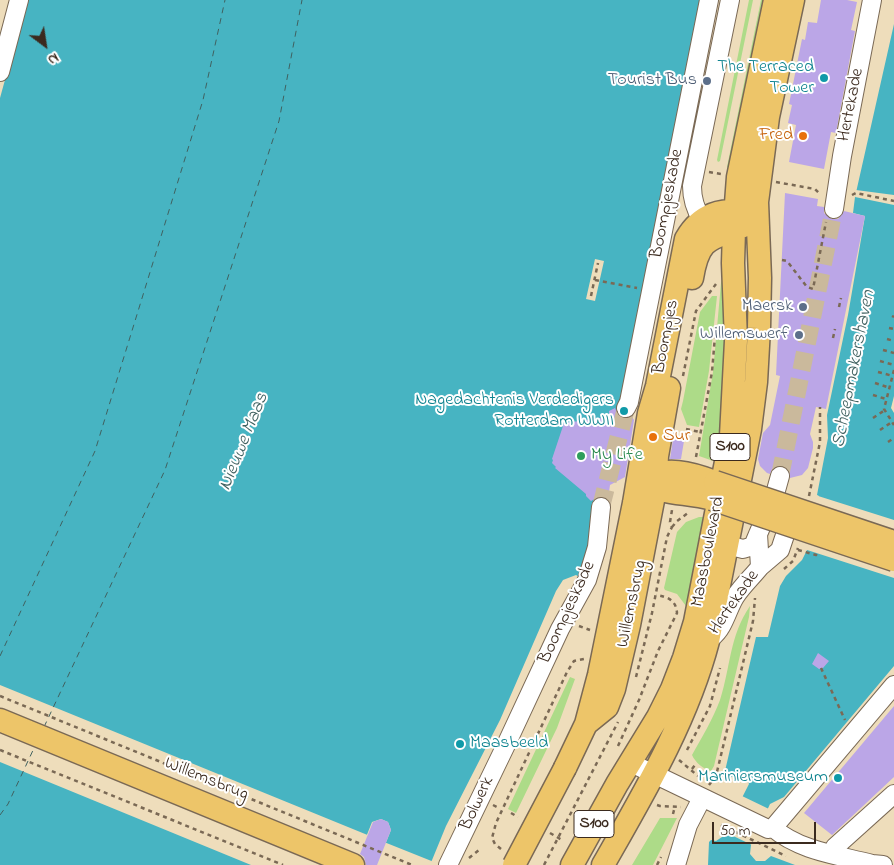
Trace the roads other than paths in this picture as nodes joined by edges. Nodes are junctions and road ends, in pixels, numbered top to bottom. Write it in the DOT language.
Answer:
graph roads {
  1 [pos="19,0"];
  2 [pos="709,0"];
  3 [pos="730,0"];
  4 [pos="775,0"];
  5 [pos="793,0"];
  6 [pos="872,0"];
  7 [pos="0,72"];
  8 [pos="839,203"];
  9 [pos="757,214"];
  10 [pos="702,220"];
  11 [pos="734,220"];
  12 [pos="728,262"];
  13 [pos="693,273"];
  14 [pos="626,408"];
  15 [pos="780,476"];
  16 [pos="649,481"];
  17 [pos="707,497"];
  18 [pos="602,507"];
  19 [pos="788,529"];
  20 [pos="758,534"];
  21 [pos="894,542"];
  22 [pos="727,545"];
  23 [pos="894,560"];
  24 [pos="760,567"];
  25 [pos="708,641"];
  26 [pos="894,685"];
  27 [pos="520,716"];
  28 [pos="0,720"];
  29 [pos="623,758"];
  30 [pos="652,775"];
  31 [pos="705,788"];
  32 [pos="894,794"];
  33 [pos="762,832"];
  34 [pos="831,854"];
  35 [pos="353,865"];
  36 [pos="448,865"];
  37 [pos="514,865"];
  38 [pos="572,865"];
  39 [pos="603,865"];
  40 [pos="676,865"];
  41 [pos="883,865"];
  1 -- 7 [label="street"];
  2 -- 14 [label="street, Boompjeskade"];
  3 -- 10 [label="street, Boompjeskade"];
  4 -- 11 [label="main road, S100"];
  5 -- 9 [label="main road, S100"];
  6 -- 8 [label="street, Hertekade"];
  9 -- 11 [label="main road, Boompjes"];
  9 -- 22 [label="main road, Maasboulevard / S100"];
  10 -- 11 [label="main road, Boompjes"];
  10 -- 16 [label="main road, Boompjes"];
  11 -- 12 [label="main road, Maasboulevard / S100"];
  11 -- 13 [label="main road, Boompjes"];
  12 -- 13 [label="main road"];
  12 -- 29 [label="main road, Maasboulevard / S100"];
  13 -- 16 [label="main road, Boompjes"];
  15 -- 20 [label="street, Hertekade"];
  16 -- 17 [label="main road"];
  16 -- 37 [label="main road, Willemsbrug, bridge"];
  17 -- 21 [label="main road, bridge"];
  17 -- 23 [label="main road, bridge"];
  18 -- 27 [label="street, Boompjeskade"];
  19 -- 24 [label="street"];
  20 -- 22 [label="street, Hertekade"];
  20 -- 24 [label="street, Hertekade"];
  22 -- 25 [label="main road, Maasboulevard / S100"];
  24 -- 25 [label="street, Hertekade"];
  25 -- 30 [label="main road, Maasboulevard / S100"];
  26 -- 33 [label="street"];
  27 -- 36 [label="street, Bolwerk"];
  28 -- 35 [label="main road, Willemsbrug"];
  29 -- 30 [label="street"];
  29 -- 38 [label="main road, Maasboulevard / S100"];
  30 -- 31 [label="street"];
  30 -- 39 [label="main road, Maasboulevard / S100"];
  31 -- 33 [label="street"];
  31 -- 40 [label="street"];
  32 -- 34 [label="street"];
  33 -- 34 [label="street"];
  34 -- 41 [label="street"];
}
